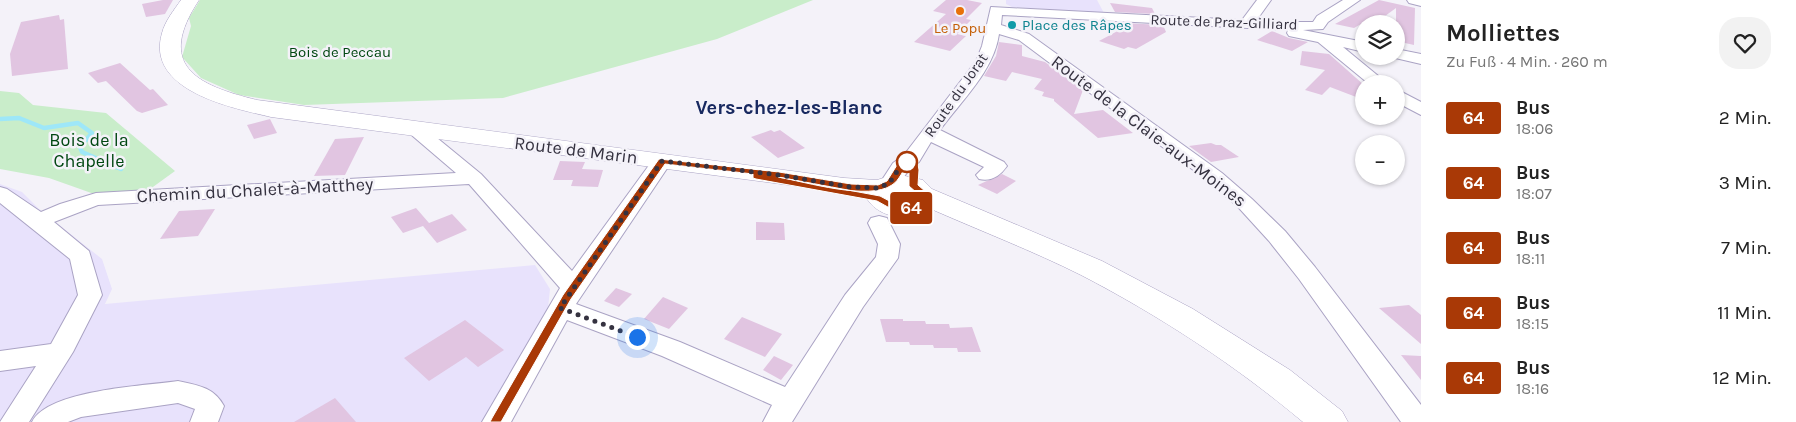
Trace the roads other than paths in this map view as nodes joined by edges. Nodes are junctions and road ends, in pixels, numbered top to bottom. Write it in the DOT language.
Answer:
graph roads {
  1 [pos="190,0"];
  2 [pos="1264,0"];
  3 [pos="1353,0"];
  4 [pos="1414,0"];
  5 [pos="1421,2"];
  6 [pos="995,13"];
  7 [pos="1256,26"];
  8 [pos="1321,33"];
  9 [pos="1355,44"];
  10 [pos="1405,56"];
  11 [pos="1421,59"];
  12 [pos="1370,75"];
  13 [pos="1405,100"];
  14 [pos="1418,108"];
  15 [pos="414,128"];
  16 [pos="931,132"];
  17 [pos="662,161"];
  18 [pos="986,175"];
  19 [pos="474,178"];
  20 [pos="0,193"];
  21 [pos="896,197"];
  22 [pos="39,221"];
  23 [pos="567,298"];
  24 [pos="58,353"];
  25 [pos="0,361"];
  26 [pos="783,412"];
  27 [pos="210,417"];
  28 [pos="14,422"];
  29 [pos="46,422"];
  30 [pos="496,422"];
  31 [pos="1329,422"];
  32 [pos="1417,422"];
  1 -- 15 [label="main road, Route de Marin"];
  2 -- 7 [label="street"];
  3 -- 8 [label="street, Route de Praz-Gilliard"];
  4 -- 5 [label="street"];
  6 -- 7 [label="street, Route de Praz-Gilliard"];
  6 -- 16 [label="street, Route du Jorat"];
  6 -- 32 [label="street, Route de la Claie-aux-Moines"];
  7 -- 8 [label="street, Route de Praz-Gilliard"];
  8 -- 9 [label="street, Route de Praz-Gilliard"];
  8 -- 12 [label="street"];
  10 -- 11 [label="street"];
  13 -- 14 [label="street"];
  15 -- 17 [label="main road, Route de Marin"];
  15 -- 19 [label="street"];
  16 -- 18 [label="street"];
  16 -- 21 [label="street, Route du Jorat"];
  17 -- 21 [label="main road, Route de Marin"];
  17 -- 23 [label="street"];
  19 -- 22 [label="street, Chemin du Chalet-à-Matthey"];
  19 -- 23 [label="street"];
  20 -- 22 [label="street"];
  21 -- 26 [label="street"];
  21 -- 31 [label="main road"];
  22 -- 24 [label="street"];
  23 -- 26 [label="street"];
  23 -- 30 [label="street"];
  24 -- 25 [label="street"];
  24 -- 28 [label="street"];
  27 -- 29 [label="street"];
}
